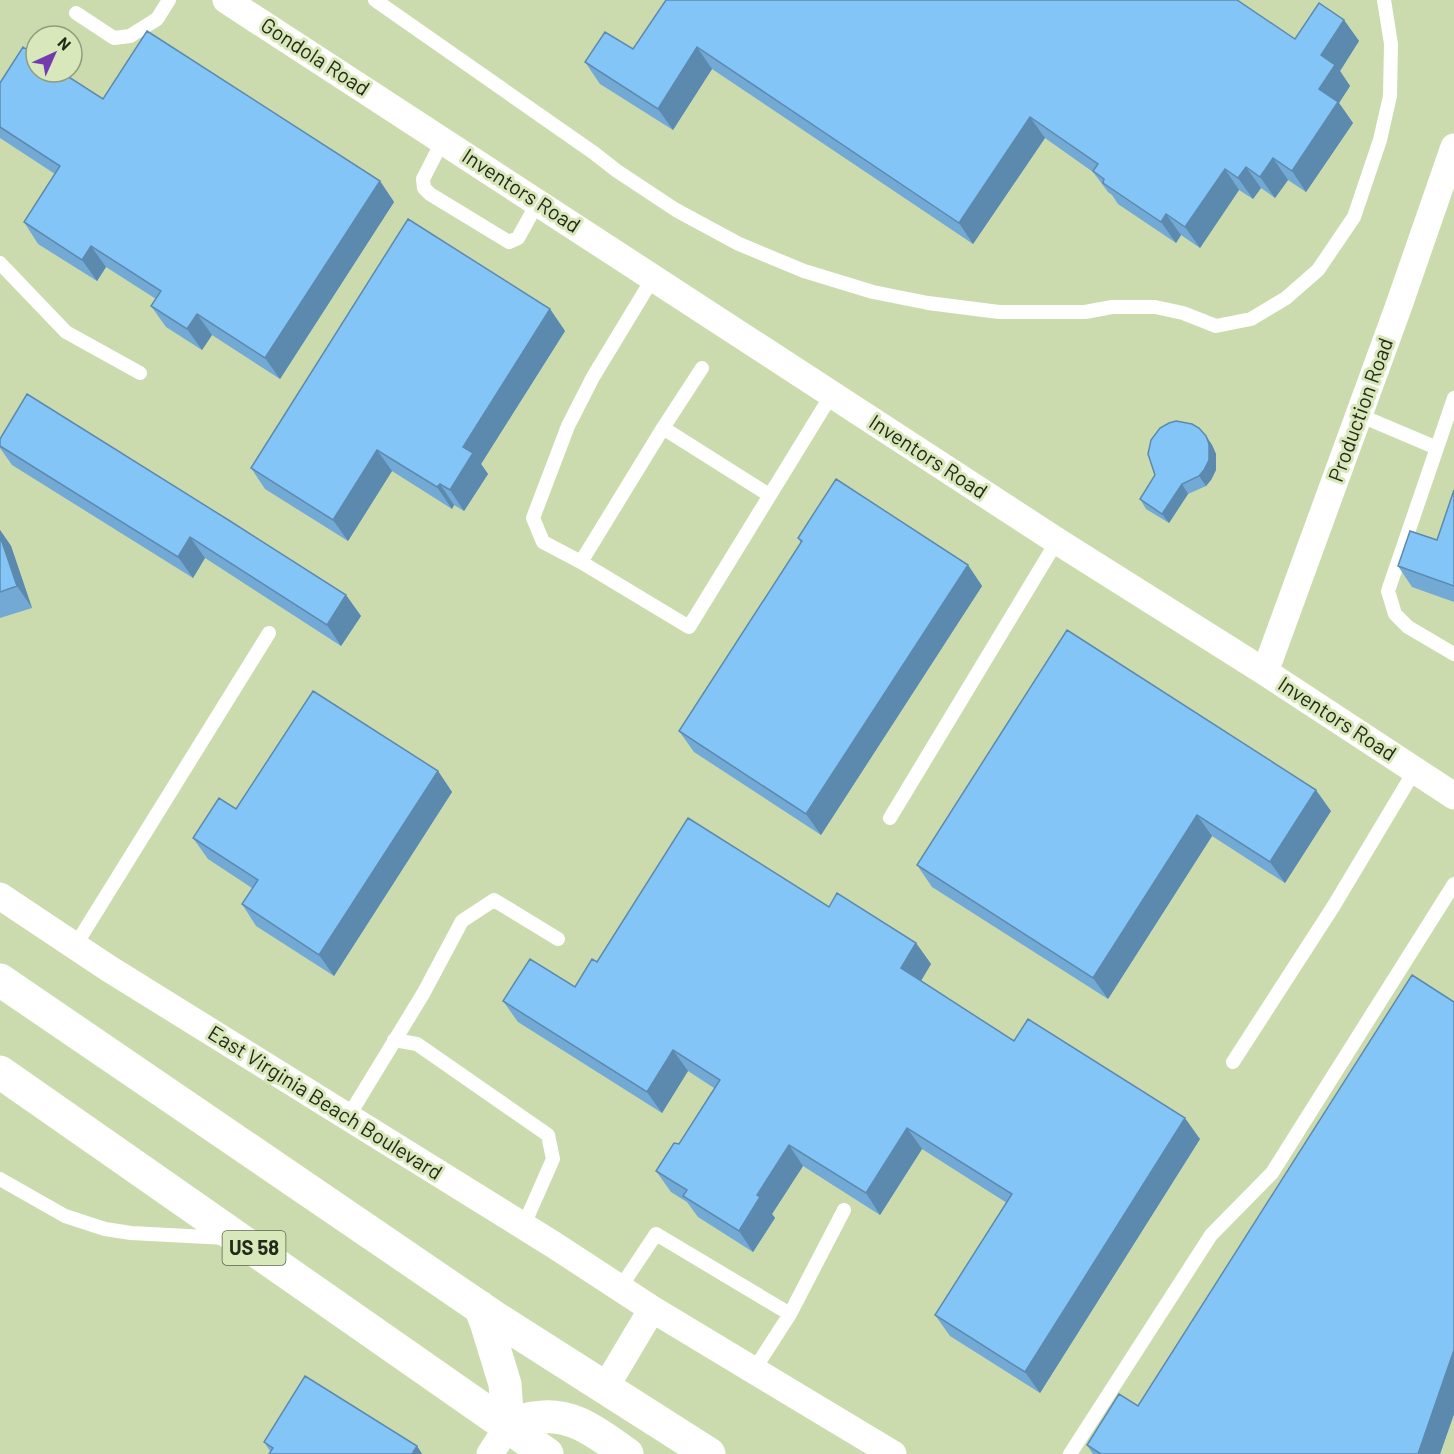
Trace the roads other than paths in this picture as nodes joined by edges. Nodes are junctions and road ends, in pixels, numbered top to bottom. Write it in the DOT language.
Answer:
graph roads {
  1 [pos="169,0"];
  2 [pos="226,0"];
  3 [pos="375,0"];
  4 [pos="1384,0"];
  5 [pos="76,13"];
  6 [pos="404,114"];
  7 [pos="443,140"];
  8 [pos="1454,147"];
  9 [pos="538,202"];
  10 [pos="0,263"];
  11 [pos="652,278"];
  12 [pos="702,368"];
  13 [pos="140,373"];
  14 [pos="832,394"];
  15 [pos="1454,399"];
  16 [pos="1359,415"];
  17 [pos="663,428"];
  18 [pos="1437,448"];
  19 [pos="769,495"];
  20 [pos="1057,541"];
  21 [pos="581,562"];
  22 [pos="269,633"];
  23 [pos="1454,654"];
  24 [pos="1265,672"];
  25 [pos="1415,770"];
  26 [pos="1454,796"];
  27 [pos="890,818"];
  28 [pos="1454,884"];
  29 [pos="0,896"];
  30 [pos="558,939"];
  31 [pos="75,946"];
  32 [pos="0,980"];
  33 [pos="394,1040"];
  34 [pos="1233,1062"];
  35 [pos="0,1072"];
  36 [pos="348,1118"];
  37 [pos="0,1179"];
  38 [pos="844,1210"];
  39 [pos="523,1227"];
  40 [pos="241,1239"];
  41 [pos="620,1288"];
  42 [pos="480,1307"];
  43 [pos="652,1309"];
  44 [pos="790,1314"];
  45 [pos="754,1370"];
  46 [pos="605,1388"];
  47 [pos="507,1426"];
  48 [pos="490,1454"];
  49 [pos="547,1454"];
  50 [pos="627,1454"];
  51 [pos="709,1454"];
  52 [pos="893,1454"];
  53 [pos="1070,1454"];
  1 -- 5 [label="lane"];
  2 -- 6 [label="street, Gondola Road"];
  3 -- 4 [label="lane"];
  6 -- 7 [label="street, Inventors Road"];
  7 -- 9 [label="street, Inventors Road"];
  7 -- 9 [label="lane"];
  8 -- 16 [label="street, Production Road"];
  9 -- 11 [label="street, Inventors Road"];
  10 -- 13 [label="lane"];
  11 -- 14 [label="street, Inventors Road"];
  11 -- 21 [label="lane"];
  12 -- 17 [label="lane"];
  14 -- 19 [label="lane"];
  14 -- 20 [label="street, Inventors Road"];
  15 -- 18 [label="lane"];
  16 -- 18 [label="lane"];
  16 -- 24 [label="street, Production Road"];
  17 -- 19 [label="lane"];
  17 -- 21 [label="lane"];
  18 -- 23 [label="lane"];
  19 -- 21 [label="lane"];
  20 -- 24 [label="street, Inventors Road"];
  20 -- 27 [label="lane"];
  22 -- 31 [label="lane"];
  24 -- 25 [label="street, Inventors Road"];
  25 -- 26 [label="street, Inventors Road"];
  25 -- 34 [label="lane"];
  28 -- 53 [label="lane"];
  29 -- 31 [label="street, East Virginia Beach Boulevard"];
  30 -- 33 [label="lane"];
  31 -- 36 [label="street, East Virginia Beach Boulevard"];
  32 -- 42 [label="main road"];
  33 -- 36 [label="lane"];
  33 -- 39 [label="lane"];
  35 -- 40 [label="main road, US 58"];
  36 -- 39 [label="street, East Virginia Beach Boulevard"];
  37 -- 40 [label="lane"];
  38 -- 44 [label="lane"];
  39 -- 41 [label="street, East Virginia Beach Boulevard"];
  40 -- 47 [label="main road, US 58"];
  41 -- 43 [label="street, East Virginia Beach Boulevard"];
  41 -- 44 [label="lane"];
  42 -- 46 [label="main road"];
  42 -- 47 [label="main road"];
  43 -- 45 [label="street, East Virginia Beach Boulevard"];
  43 -- 46 [label="street"];
  44 -- 45 [label="lane"];
  45 -- 52 [label="street, East Virginia Beach Boulevard"];
  46 -- 51 [label="main road"];
  47 -- 48 [label="street"];
  47 -- 49 [label="main road, US 58"];
  47 -- 50 [label="main road"];
}
